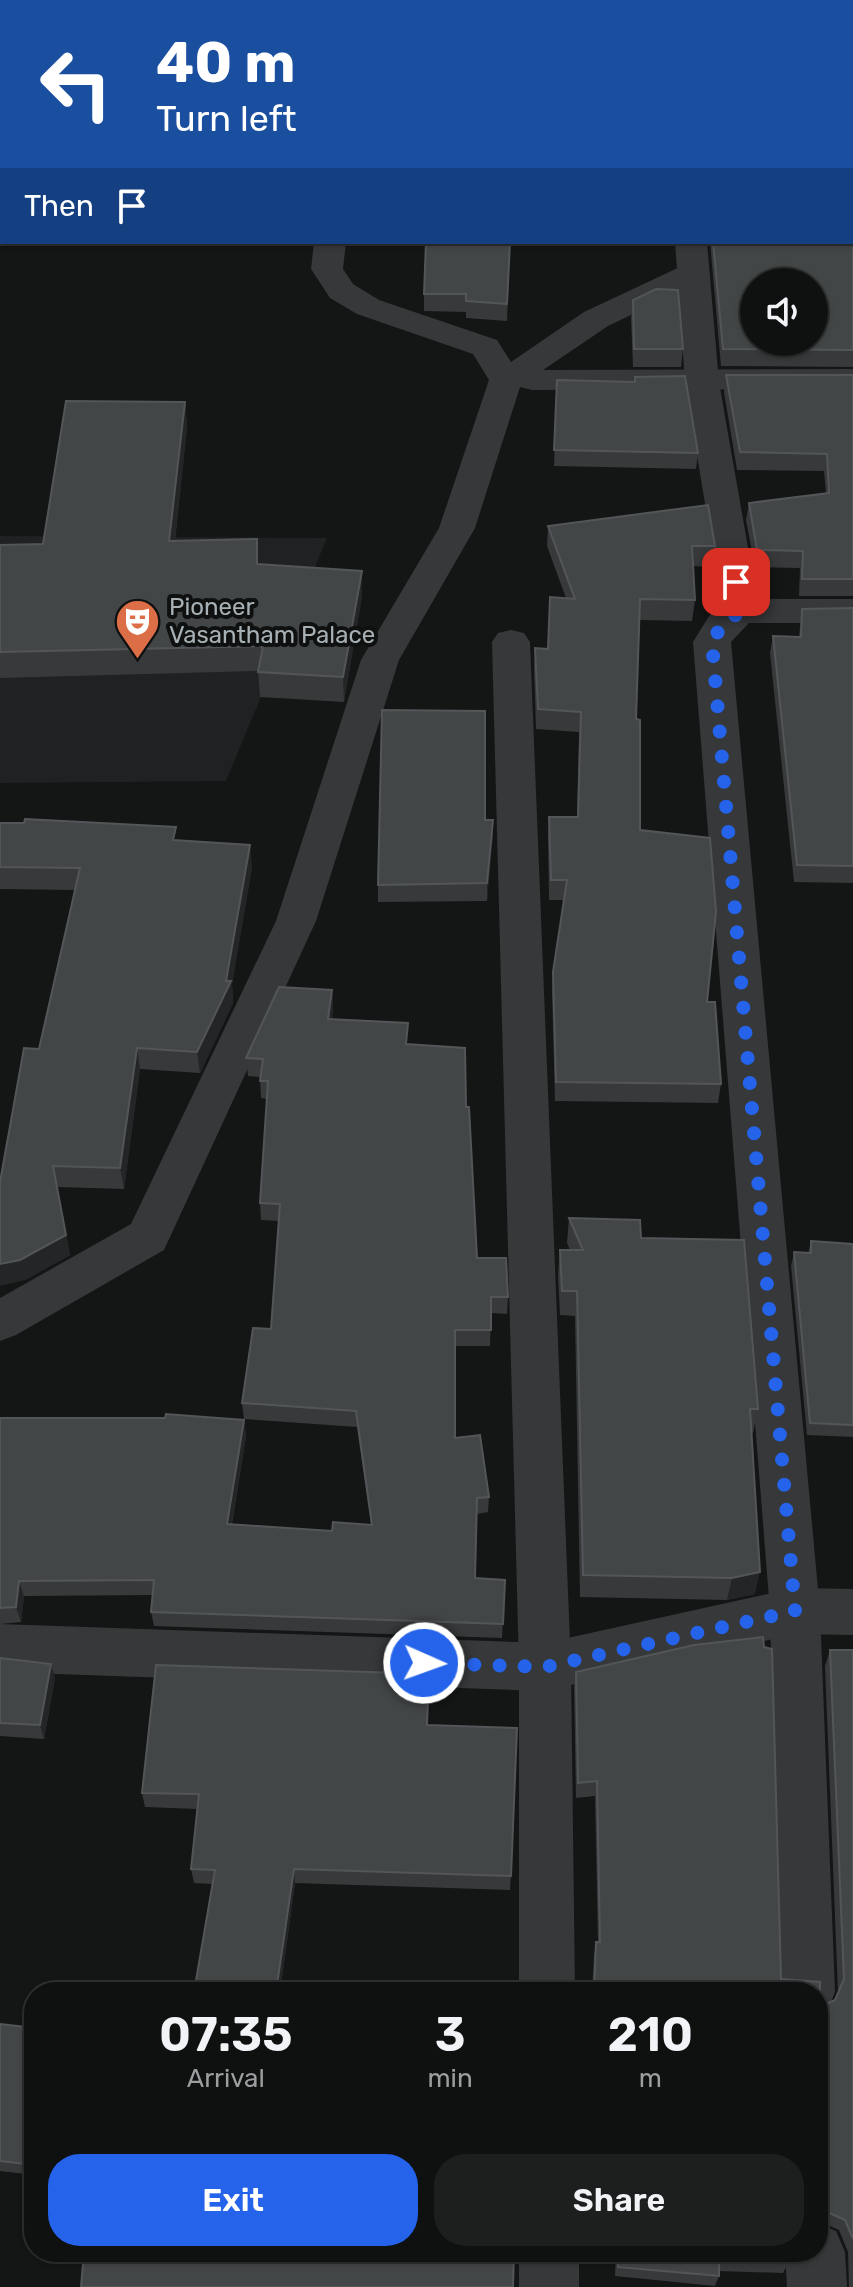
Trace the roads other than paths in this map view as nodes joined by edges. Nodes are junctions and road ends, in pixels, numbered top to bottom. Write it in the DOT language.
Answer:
graph roads {
  1 [pos="330,244"];
  2 [pos="692,257"];
  3 [pos="853,379"];
  4 [pos="506,380"];
  5 [pos="702,382"];
  6 [pos="741,611"];
  7 [pos="853,611"];
  8 [pos="511,642"];
  9 [pos="0,1321"];
  10 [pos="795,1611"];
  11 [pos="853,1612"];
  12 [pos="0,1648"];
  13 [pos="545,1667"];
  14 [pos="547,1982"];
  15 [pos="807,1982"];
  16 [pos="549,2262"];
  17 [pos="816,2262"];
  18 [pos="549,2287"];
  19 [pos="817,2287"];
  1 -- 4 [label="street"];
  2 -- 4 [label="street"];
  2 -- 5 [label="street"];
  3 -- 5 [label="street"];
  4 -- 5 [label="street"];
  4 -- 9 [label="street"];
  5 -- 6 [label="street"];
  6 -- 7 [label="street"];
  6 -- 10 [label="street"];
  8 -- 13 [label="street"];
  10 -- 11 [label="street"];
  10 -- 13 [label="street"];
  10 -- 15 [label="street"];
  12 -- 13 [label="street"];
  13 -- 14 [label="street"];
  16 -- 18 [label="street"];
  17 -- 19 [label="street"];
}
